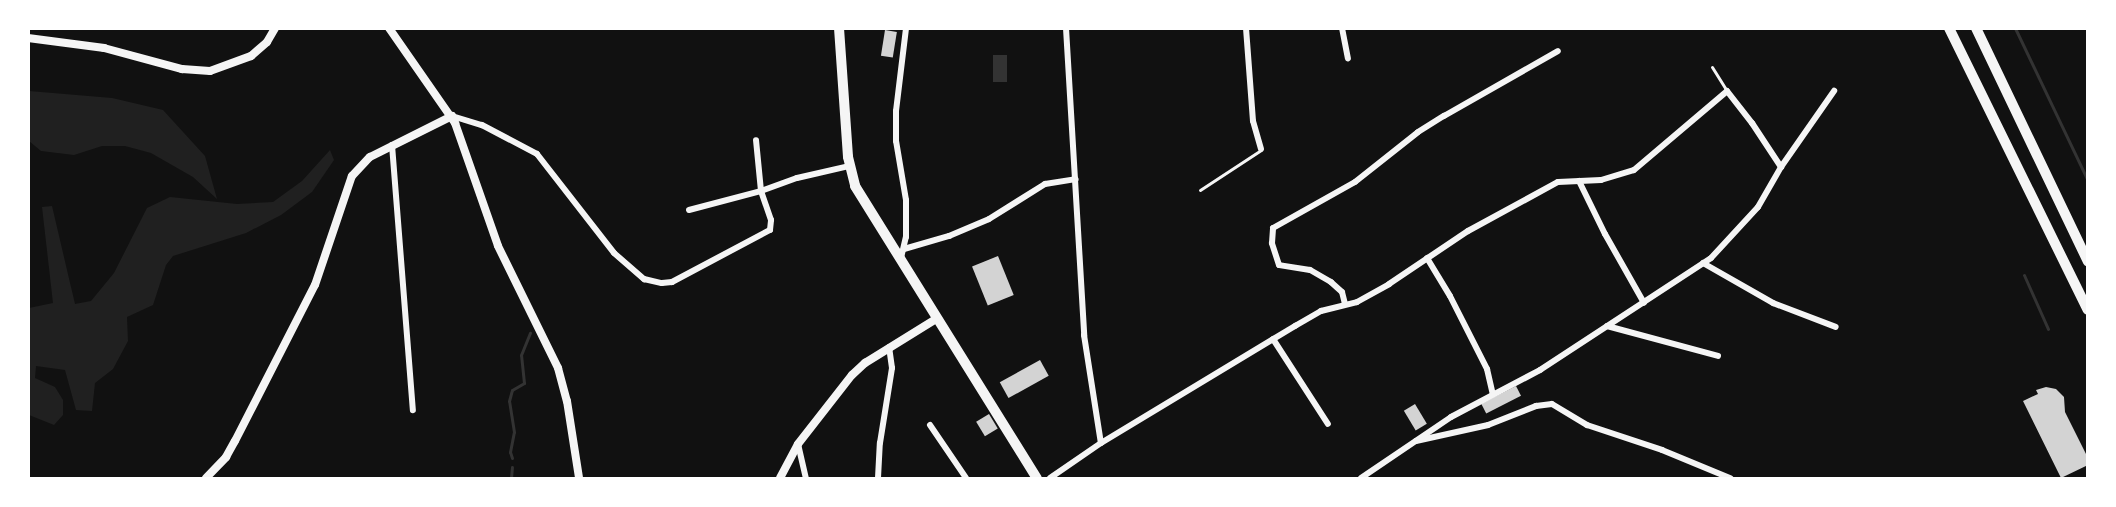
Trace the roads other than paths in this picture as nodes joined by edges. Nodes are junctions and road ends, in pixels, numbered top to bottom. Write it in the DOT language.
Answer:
graph roads {
  1 [pos="275,28"];
  2 [pos="388,28"];
  3 [pos="840,28"];
  4 [pos="906,28"];
  5 [pos="1066,28"];
  6 [pos="1246,28"];
  7 [pos="1342,28"];
  8 [pos="1949,28"];
  9 [pos="1976,28"];
  10 [pos="28,38"];
  11 [pos="1558,51"];
  12 [pos="1348,58"];
  13 [pos="1712,67"];
  14 [pos="1834,91"];
  15 [pos="1727,92"];
  16 [pos="452,116"];
  17 [pos="756,140"];
  18 [pos="392,145"];
  19 [pos="1261,149"];
  20 [pos="849,166"];
  21 [pos="1781,166"];
  22 [pos="1076,179"];
  23 [pos="1579,181"];
  24 [pos="1200,190"];
  25 [pos="761,191"];
  26 [pos="689,210"];
  27 [pos="902,254"];
  28 [pos="1427,258"];
  29 [pos="2088,262"];
  30 [pos="1703,263"];
  31 [pos="1644,303"];
  32 [pos="1345,304"];
  33 [pos="2088,310"];
  34 [pos="936,319"];
  35 [pos="1607,326"];
  36 [pos="1836,327"];
  37 [pos="1273,339"];
  38 [pos="889,347"];
  39 [pos="1718,356"];
  40 [pos="1493,394"];
  41 [pos="413,410"];
  42 [pos="1328,424"];
  43 [pos="930,425"];
  44 [pos="1415,441"];
  45 [pos="1101,443"];
  46 [pos="798,444"];
  47 [pos="206,478"];
  48 [pos="579,478"];
  49 [pos="780,478"];
  50 [pos="806,478"];
  51 [pos="878,478"];
  52 [pos="966,478"];
  53 [pos="1037,478"];
  54 [pos="1050,478"];
  55 [pos="1361,478"];
  56 [pos="1730,478"];
  1 -- 10 [label="street"];
  2 -- 16 [label="street"];
  3 -- 20 [label="main road"];
  4 -- 27 [label="street"];
  5 -- 22 [label="street"];
  6 -- 19 [label="street"];
  7 -- 12 [label="street"];
  8 -- 33 [label="main road"];
  9 -- 29 [label="main road"];
  11 -- 32 [label="street"];
  13 -- 15 [label="lane"];
  14 -- 21 [label="street"];
  15 -- 21 [label="street"];
  15 -- 23 [label="street"];
  16 -- 18 [label="street"];
  16 -- 25 [label="street"];
  16 -- 48 [label="street"];
  17 -- 25 [label="street"];
  18 -- 41 [label="street"];
  18 -- 47 [label="street"];
  19 -- 24 [label="lane"];
  20 -- 25 [label="street"];
  20 -- 27 [label="main road"];
  21 -- 30 [label="street"];
  22 -- 27 [label="street"];
  22 -- 45 [label="street"];
  23 -- 28 [label="street"];
  23 -- 31 [label="street"];
  25 -- 26 [label="street"];
  27 -- 34 [label="main road"];
  28 -- 32 [label="street"];
  28 -- 40 [label="street"];
  30 -- 31 [label="street"];
  30 -- 36 [label="street"];
  31 -- 35 [label="street"];
  32 -- 37 [label="street"];
  34 -- 38 [label="street"];
  34 -- 53 [label="main road"];
  35 -- 39 [label="street"];
  35 -- 40 [label="street"];
  37 -- 42 [label="street"];
  37 -- 45 [label="street"];
  38 -- 46 [label="street"];
  38 -- 51 [label="street"];
  40 -- 44 [label="street"];
  43 -- 52 [label="street"];
  44 -- 55 [label="street"];
  44 -- 56 [label="street"];
  45 -- 54 [label="street"];
  46 -- 49 [label="street"];
  46 -- 50 [label="street"];
}
